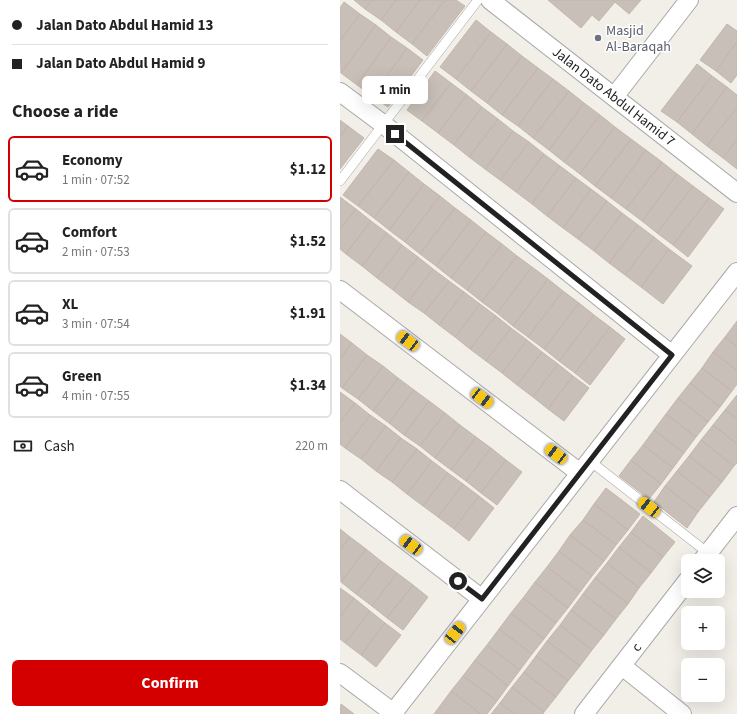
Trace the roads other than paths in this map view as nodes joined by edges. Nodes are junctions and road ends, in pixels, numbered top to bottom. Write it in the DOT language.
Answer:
graph roads {
  1 [pos="478,0"];
  2 [pos="490,0"];
  3 [pos="689,0"];
  4 [pos="340,92"];
  5 [pos="614,97"];
  6 [pos="383,124"];
  7 [pos="340,181"];
  8 [pos="737,193"];
  9 [pos="737,272"];
  10 [pos="342,295"];
  11 [pos="672,355"];
  12 [pos="585,467"];
  13 [pos="340,490"];
  14 [pos="737,516"];
  15 [pos="701,554"];
  16 [pos="707,554"];
  17 [pos="681,589"];
  18 [pos="482,599"];
  19 [pos="622,666"];
  20 [pos="340,673"];
  21 [pos="394,714"];
  22 [pos="584,714"];
  23 [pos="682,714"];
  1 -- 6 [label="lane"];
  2 -- 5 [label="street, Jalan Dato Abdul Hamid 7"];
  3 -- 5 [label="street"];
  4 -- 6 [label="street"];
  5 -- 8 [label="street, Jalan Dato Abdul Hamid 7"];
  6 -- 7 [label="lane"];
  6 -- 11 [label="street"];
  9 -- 11 [label="street"];
  10 -- 12 [label="street"];
  11 -- 12 [label="street"];
  12 -- 15 [label="lane"];
  12 -- 18 [label="street"];
  13 -- 18 [label="street"];
  14 -- 16 [label="street"];
  17 -- 19 [label="street, c"];
  18 -- 21 [label="street"];
  19 -- 22 [label="street, c"];
  19 -- 23 [label="street"];
  20 -- 21 [label="street"];
}
